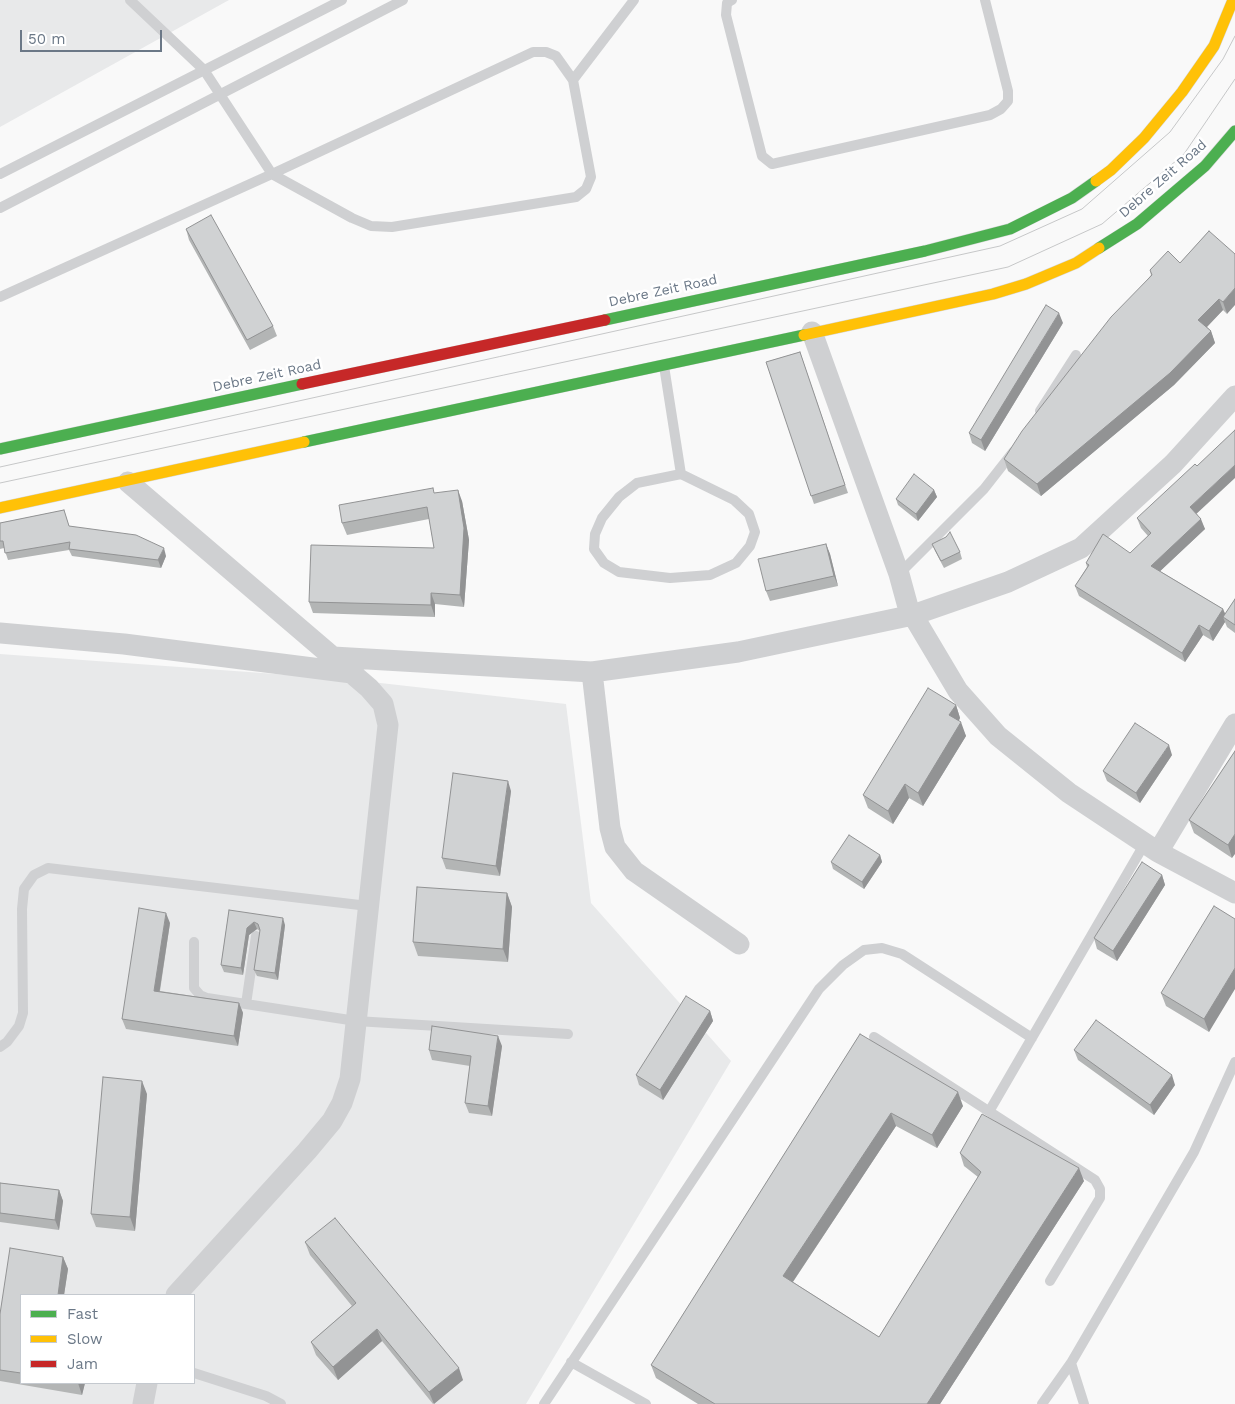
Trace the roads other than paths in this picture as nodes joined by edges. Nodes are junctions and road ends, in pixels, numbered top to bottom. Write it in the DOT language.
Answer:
graph roads {
  1 [pos="130,0"];
  2 [pos="342,0"];
  3 [pos="402,0"];
  4 [pos="634,0"];
  5 [pos="732,0"];
  6 [pos="985,0"];
  7 [pos="1233,0"];
  8 [pos="204,70"];
  9 [pos="572,80"];
  10 [pos="221,94"];
  11 [pos="1235,131"];
  12 [pos="0,174"];
  13 [pos="272,174"];
  14 [pos="0,208"];
  15 [pos="0,297"];
  16 [pos="812,332"];
  17 [pos="1076,355"];
  18 [pos="664,364"];
  19 [pos="1235,396"];
  20 [pos="1033,421"];
  21 [pos="1017,445"];
  22 [pos="0,449"];
  23 [pos="681,474"];
  24 [pos="128,482"];
  25 [pos="0,508"];
  26 [pos="899,574"];
  27 [pos="913,615"];
  28 [pos="0,634"];
  29 [pos="333,657"];
  30 [pos="592,672"];
  31 [pos="352,673"];
  32 [pos="1235,724"];
  33 [pos="1152,848"];
  34 [pos="1235,893"];
  35 [pos="368,906"];
  36 [pos="256,936"];
  37 [pos="194,942"];
  38 [pos="739,944"];
  39 [pos="246,1004"];
  40 [pos="356,1021"];
  41 [pos="568,1034"];
  42 [pos="874,1037"];
  43 [pos="1032,1038"];
  44 [pos="0,1047"];
  45 [pos="1235,1062"];
  46 [pos="990,1110"];
  47 [pos="1050,1281"];
  48 [pos="177,1294"];
  49 [pos="571,1362"];
  50 [pos="1071,1363"];
  51 [pos="195,1373"];
  52 [pos="147,1384"];
  53 [pos="143,1404"];
  54 [pos="281,1404"];
  55 [pos="544,1404"];
  56 [pos="646,1404"];
  57 [pos="1042,1404"];
  58 [pos="1084,1404"];
  1 -- 8 [label="lane"];
  2 -- 8 [label="lane"];
  3 -- 10 [label="lane"];
  4 -- 9 [label="lane"];
  5 -- 6 [label="lane"];
  7 -- 22 [label="main road, Debre Zeit Road"];
  8 -- 10 [label="lane"];
  8 -- 12 [label="lane"];
  9 -- 13 [label="lane"];
  9 -- 13 [label="lane"];
  10 -- 13 [label="lane"];
  10 -- 14 [label="lane"];
  11 -- 16 [label="main road, Debre Zeit Road"];
  13 -- 15 [label="lane"];
  16 -- 18 [label="main road, Debre Zeit Road"];
  16 -- 26 [label="street"];
  17 -- 20 [label="lane"];
  18 -- 23 [label="lane"];
  18 -- 24 [label="main road, Debre Zeit Road"];
  19 -- 27 [label="street"];
  21 -- 26 [label="lane"];
  23 -- 23 [label="lane"];
  24 -- 25 [label="main road, Debre Zeit Road"];
  24 -- 29 [label="street"];
  26 -- 27 [label="street"];
  27 -- 30 [label="street"];
  27 -- 33 [label="street"];
  28 -- 31 [label="street"];
  29 -- 30 [label="street"];
  29 -- 31 [label="street"];
  30 -- 38 [label="street"];
  31 -- 35 [label="street"];
  32 -- 33 [label="street"];
  33 -- 34 [label="street"];
  33 -- 43 [label="lane"];
  35 -- 40 [label="street"];
  35 -- 44 [label="lane"];
  36 -- 39 [label="lane"];
  37 -- 39 [label="lane"];
  39 -- 40 [label="lane"];
  40 -- 41 [label="lane"];
  40 -- 48 [label="street"];
  42 -- 46 [label="lane"];
  43 -- 46 [label="lane"];
  43 -- 49 [label="lane"];
  45 -- 50 [label="lane"];
  46 -- 47 [label="lane"];
  49 -- 55 [label="lane"];
  49 -- 56 [label="lane"];
  50 -- 57 [label="lane"];
  50 -- 58 [label="lane"];
  51 -- 54 [label="lane"];
  52 -- 53 [label="street"];
}
